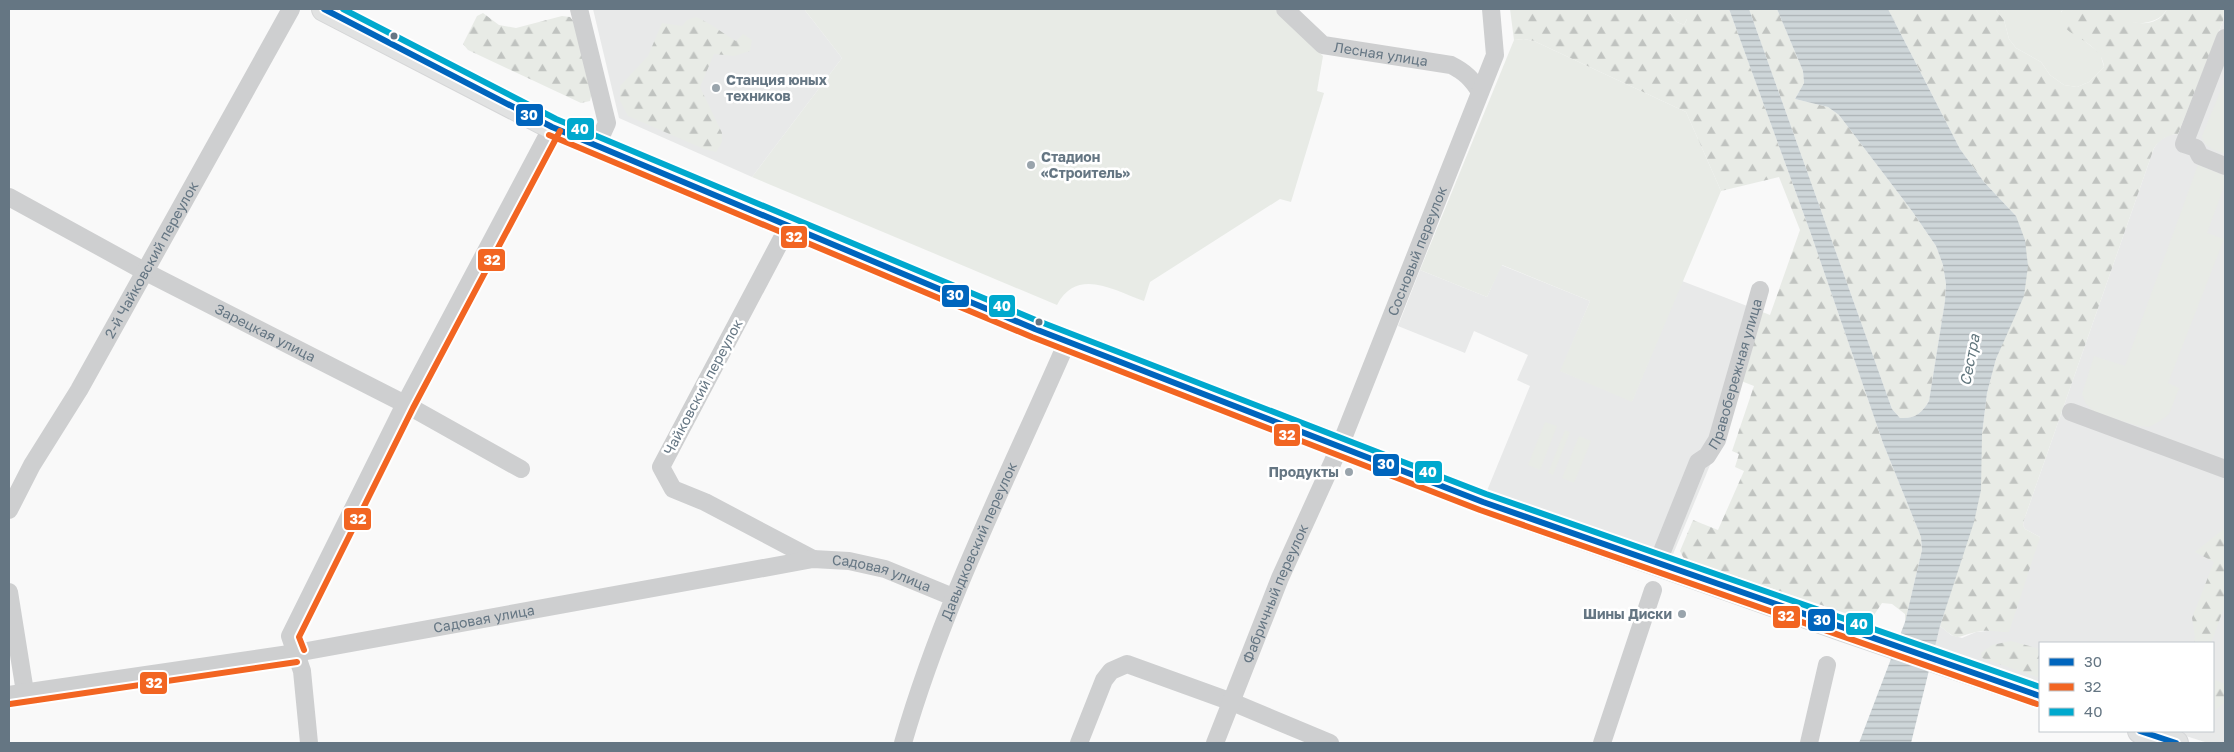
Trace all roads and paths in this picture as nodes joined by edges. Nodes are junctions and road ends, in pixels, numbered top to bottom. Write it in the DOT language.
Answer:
graph roads {
  1 [pos="291,9"];
  2 [pos="324,9"];
  3 [pos="579,9"];
  4 [pos="1285,9"];
  5 [pos="1491,9"];
  6 [pos="2225,38"];
  7 [pos="1480,92"];
  8 [pos="552,127"];
  9 [pos="597,145"];
  10 [pos="2225,166"];
  11 [pos="9,197"];
  12 [pos="788,227"];
  13 [pos="144,271"];
  14 [pos="1760,290"];
  15 [pos="1067,342"];
  16 [pos="405,404"];
  17 [pos="2070,412"];
  18 [pos="1340,446"];
  19 [pos="2225,468"];
  20 [pos="522,469"];
  21 [pos="9,510"];
  22 [pos="813,559"];
  23 [pos="1657,564"];
  24 [pos="1653,590"];
  25 [pos="9,592"];
  26 [pos="953,597"];
  27 [pos="296,653"];
  28 [pos="1827,665"];
  29 [pos="17,693"];
  30 [pos="2039,696"];
  31 [pos="1232,702"];
  32 [pos="2143,732"];
  33 [pos="309,743"];
  34 [pos="903,743"];
  35 [pos="1079,743"];
  36 [pos="1215,743"];
  37 [pos="1330,743"];
  38 [pos="1602,743"];
  39 [pos="1809,743"];
  40 [pos="2176,743"];
  1 -- 13 [label="street, 2-й Чайковский переулок"];
  2 -- 8 [label="street"];
  3 -- 9 [label="street"];
  4 -- 7 [label="street, Лесная улица"];
  5 -- 7 [label="street, Сосновый переулок"];
  6 -- 10 [label="street"];
  7 -- 18 [label="street, Сосновый переулок"];
  8 -- 9 [label="street"];
  8 -- 16 [label="street"];
  9 -- 12 [label="street"];
  11 -- 13 [label="street, Зарецкая улица"];
  12 -- 15 [label="street"];
  12 -- 22 [label="street, Чайковский переулок"];
  13 -- 16 [label="street, Зарецкая улица"];
  13 -- 21 [label="street, 2-й Чайковский переулок"];
  14 -- 23 [label="street, Правобережная улица"];
  15 -- 18 [label="street"];
  15 -- 26 [label="street, Давыдковский переулок"];
  16 -- 20 [label="street, Зарецкая улица"];
  16 -- 27 [label="street"];
  17 -- 19 [label="street"];
  18 -- 23 [label="street"];
  18 -- 31 [label="street, Фабричный переулок"];
  22 -- 26 [label="street, Садовая улица"];
  22 -- 27 [label="street, Садовая улица"];
  23 -- 30 [label="street"];
  24 -- 38 [label="street"];
  25 -- 29 [label="street"];
  26 -- 34 [label="street, Давыдковский переулок"];
  27 -- 29 [label="street, Садовая улица"];
  27 -- 33 [label="street"];
  28 -- 39 [label="street"];
  31 -- 35 [label="street"];
  31 -- 36 [label="street, Фабричный переулок"];
  31 -- 37 [label="street"];
  32 -- 40 [label="street"];
}
